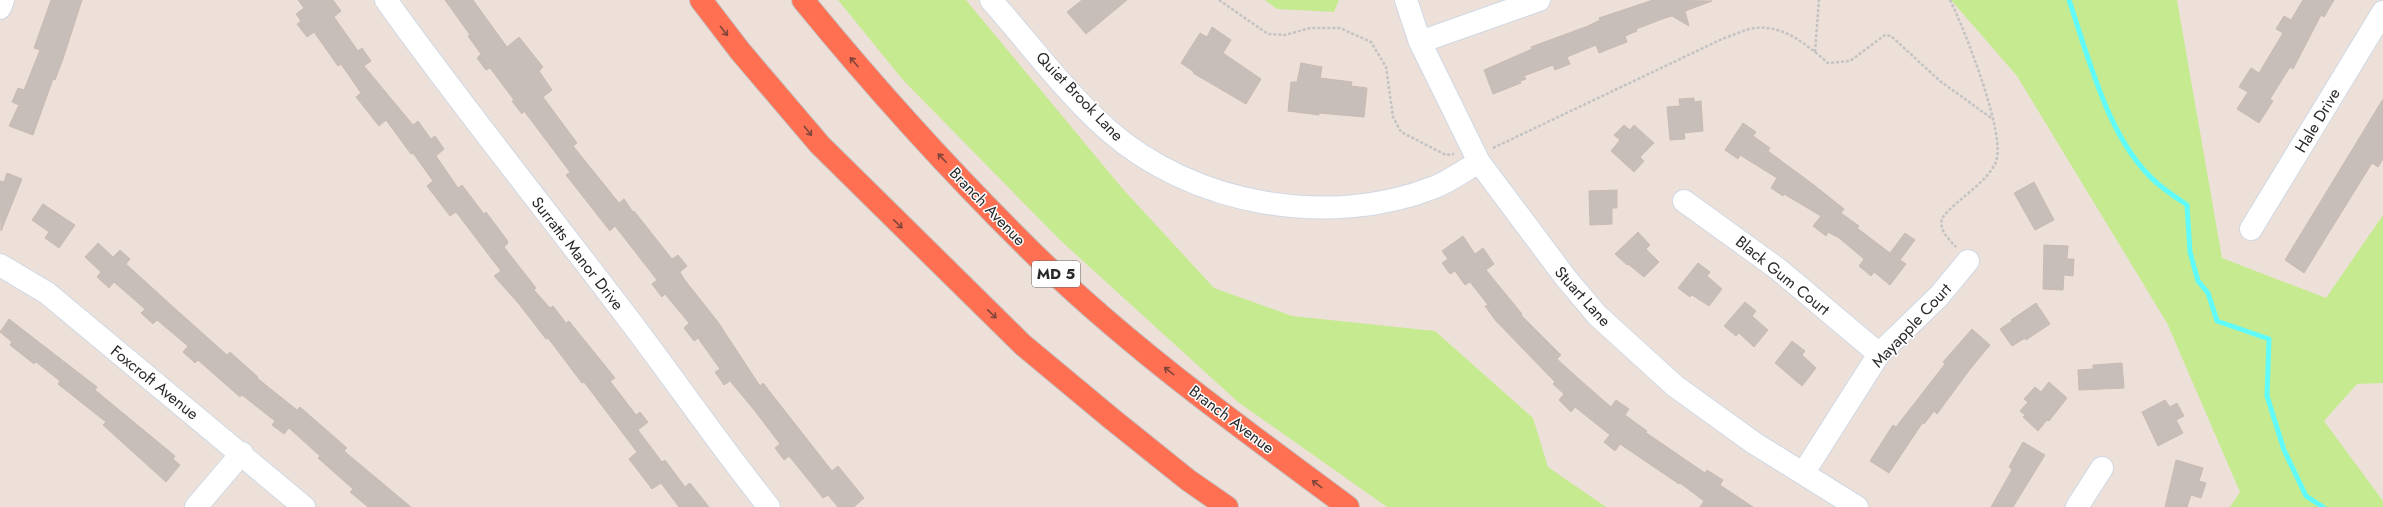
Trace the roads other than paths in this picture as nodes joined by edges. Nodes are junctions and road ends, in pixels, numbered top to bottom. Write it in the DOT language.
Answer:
graph roads {
  1 [pos="3,0"];
  2 [pos="386,0"];
  3 [pos="700,0"];
  4 [pos="803,0"];
  5 [pos="991,0"];
  6 [pos="1406,0"];
  7 [pos="1539,0"];
  8 [pos="0,8"];
  9 [pos="2383,12"];
  10 [pos="1420,42"];
  11 [pos="1477,157"];
  12 [pos="1684,201"];
  13 [pos="2251,229"];
  14 [pos="1968,261"];
  15 [pos="0,265"];
  16 [pos="1879,354"];
  17 [pos="242,453"];
  18 [pos="2102,468"];
  19 [pos="1804,472"];
  20 [pos="196,507"];
  21 [pos="304,507"];
  22 [pos="769,507"];
  23 [pos="1227,507"];
  24 [pos="1348,507"];
  25 [pos="1857,507"];
  26 [pos="2077,507"];
  1 -- 8 [label="street"];
  2 -- 22 [label="street, Surratts Manor Drive"];
  3 -- 23 [label="highway, one-way"];
  24 -- 4 [label="highway, Branch Avenue / MD 5, one-way"];
  5 -- 11 [label="street, Quiet Brook Lane"];
  6 -- 10 [label="street, Stuart Lane"];
  7 -- 10 [label="street"];
  9 -- 13 [label="street, Hale Drive"];
  10 -- 11 [label="street, Stuart Lane"];
  11 -- 19 [label="street, Stuart Lane"];
  12 -- 16 [label="street, Black Gum Court"];
  14 -- 16 [label="street, Mayapple Court"];
  15 -- 17 [label="street, Foxcroft Avenue"];
  16 -- 19 [label="street, Mayapple Court"];
  17 -- 20 [label="street"];
  17 -- 21 [label="street, Foxcroft Avenue"];
  18 -- 26 [label="street"];
  19 -- 25 [label="street, Stuart Lane"];
}
